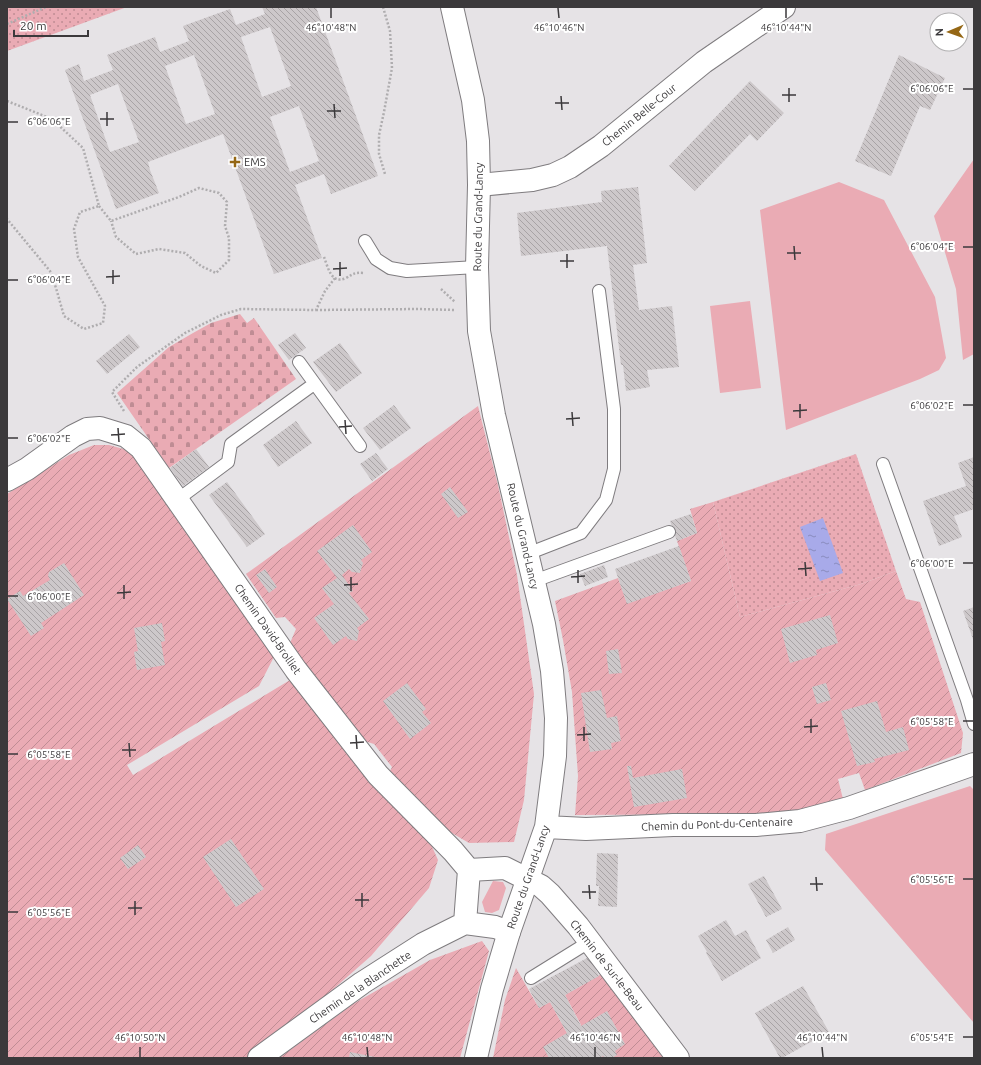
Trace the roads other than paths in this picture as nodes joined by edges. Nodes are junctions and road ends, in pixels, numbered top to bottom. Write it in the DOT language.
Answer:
graph roads {
  1 [pos="452,7"];
  2 [pos="784,7"];
  3 [pos="479,185"];
  4 [pos="365,241"];
  5 [pos="477,267"];
  6 [pos="599,291"];
  7 [pos="299,362"];
  8 [pos="314,384"];
  9 [pos="360,446"];
  10 [pos="883,464"];
  11 [pos="7,480"];
  12 [pos="177,500"];
  13 [pos="669,532"];
  14 [pos="527,554"];
  15 [pos="534,581"];
  16 [pos="974,724"];
  17 [pos="974,764"];
  18 [pos="546,827"];
  19 [pos="469,870"];
  20 [pos="528,880"];
  21 [pos="465,923"];
  22 [pos="509,932"];
  23 [pos="589,942"];
  24 [pos="531,978"];
  25 [pos="260,1058"];
  26 [pos="476,1058"];
  27 [pos="678,1058"];
  1 -- 3 [label="street, Route du Grand-Lancy"];
  2 -- 3 [label="street, Chemin Belle-Cour"];
  3 -- 5 [label="street, Route du Grand-Lancy"];
  4 -- 5 [label="lane"];
  5 -- 14 [label="street, Route du Grand-Lancy"];
  6 -- 14 [label="lane"];
  7 -- 8 [label="lane"];
  8 -- 9 [label="lane"];
  8 -- 12 [label="lane"];
  10 -- 16 [label="lane"];
  11 -- 12 [label="street, Chemin David-Brolliet"];
  12 -- 19 [label="street, Chemin David-Brolliet"];
  13 -- 15 [label="lane"];
  14 -- 15 [label="street, Route du Grand-Lancy"];
  15 -- 18 [label="street, Route du Grand-Lancy"];
  17 -- 18 [label="street, Chemin du Pont-du-Centenaire"];
  18 -- 20 [label="street, Route du Grand-Lancy"];
  19 -- 20 [label="street"];
  19 -- 21 [label="street"];
  20 -- 22 [label="street, Route du Grand-Lancy"];
  20 -- 23 [label="street, Chemin de Sur-le-Beau"];
  21 -- 22 [label="street"];
  21 -- 25 [label="street, Chemin de la Blanchette"];
  22 -- 26 [label="street, Route du Grand-Lancy"];
  23 -- 24 [label="lane"];
  23 -- 27 [label="street, Chemin de Sur-le-Beau"];
}
